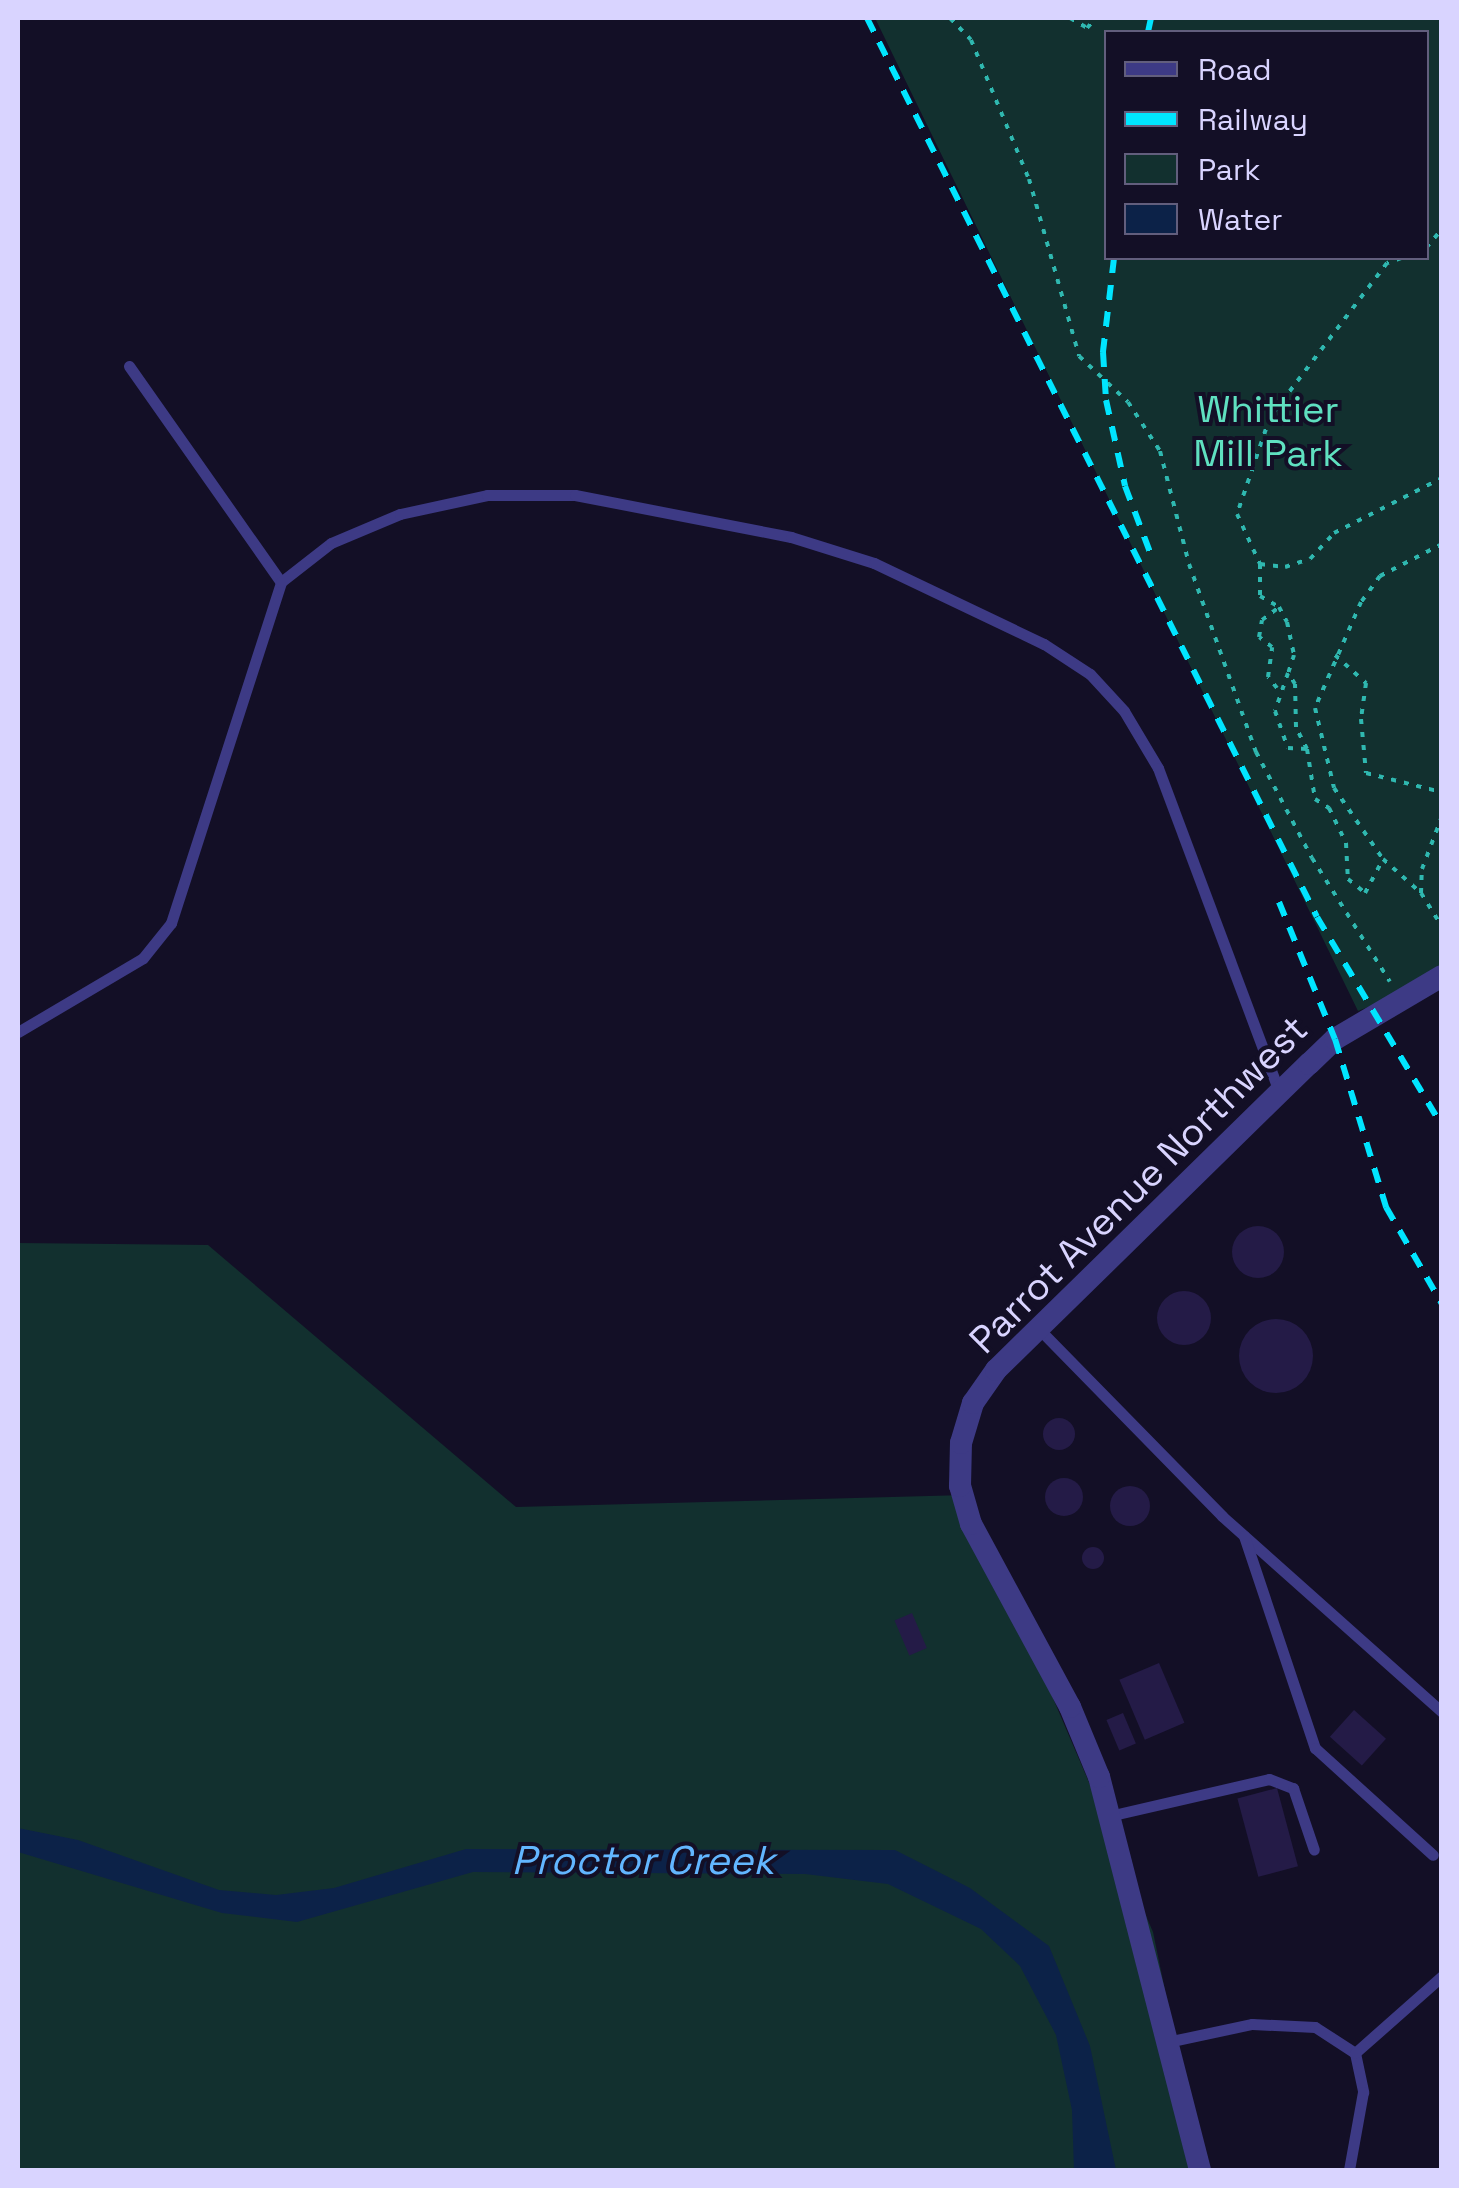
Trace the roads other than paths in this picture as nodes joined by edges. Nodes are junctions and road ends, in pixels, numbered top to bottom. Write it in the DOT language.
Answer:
graph roads {
  1 [pos="129,366"];
  2 [pos="281,582"];
  3 [pos="1442,976"];
  4 [pos="18,1032"];
  5 [pos="1280,1095"];
  6 [pos="1038,1329"];
  7 [pos="1244,1536"];
  8 [pos="1442,1712"];
  9 [pos="1109,1816"];
  10 [pos="1314,1850"];
  11 [pos="1433,1854"];
  12 [pos="1442,1976"];
  13 [pos="1167,2042"];
  14 [pos="1355,2053"];
  15 [pos="1200,2170"];
  16 [pos="1350,2170"];
  1 -- 2 [label="lane"];
  2 -- 4 [label="lane"];
  2 -- 5 [label="lane"];
  3 -- 5 [label="street, Parrot Avenue Northwest"];
  5 -- 6 [label="street, Parrot Avenue Northwest"];
  6 -- 7 [label="lane"];
  6 -- 9 [label="street, Parrot Avenue Northwest"];
  7 -- 8 [label="lane"];
  7 -- 11 [label="lane"];
  9 -- 10 [label="lane"];
  9 -- 13 [label="street, Parrot Avenue Northwest"];
  12 -- 14 [label="lane"];
  13 -- 14 [label="lane"];
  13 -- 15 [label="street, Parrot Avenue Northwest"];
  14 -- 16 [label="lane"];
}
